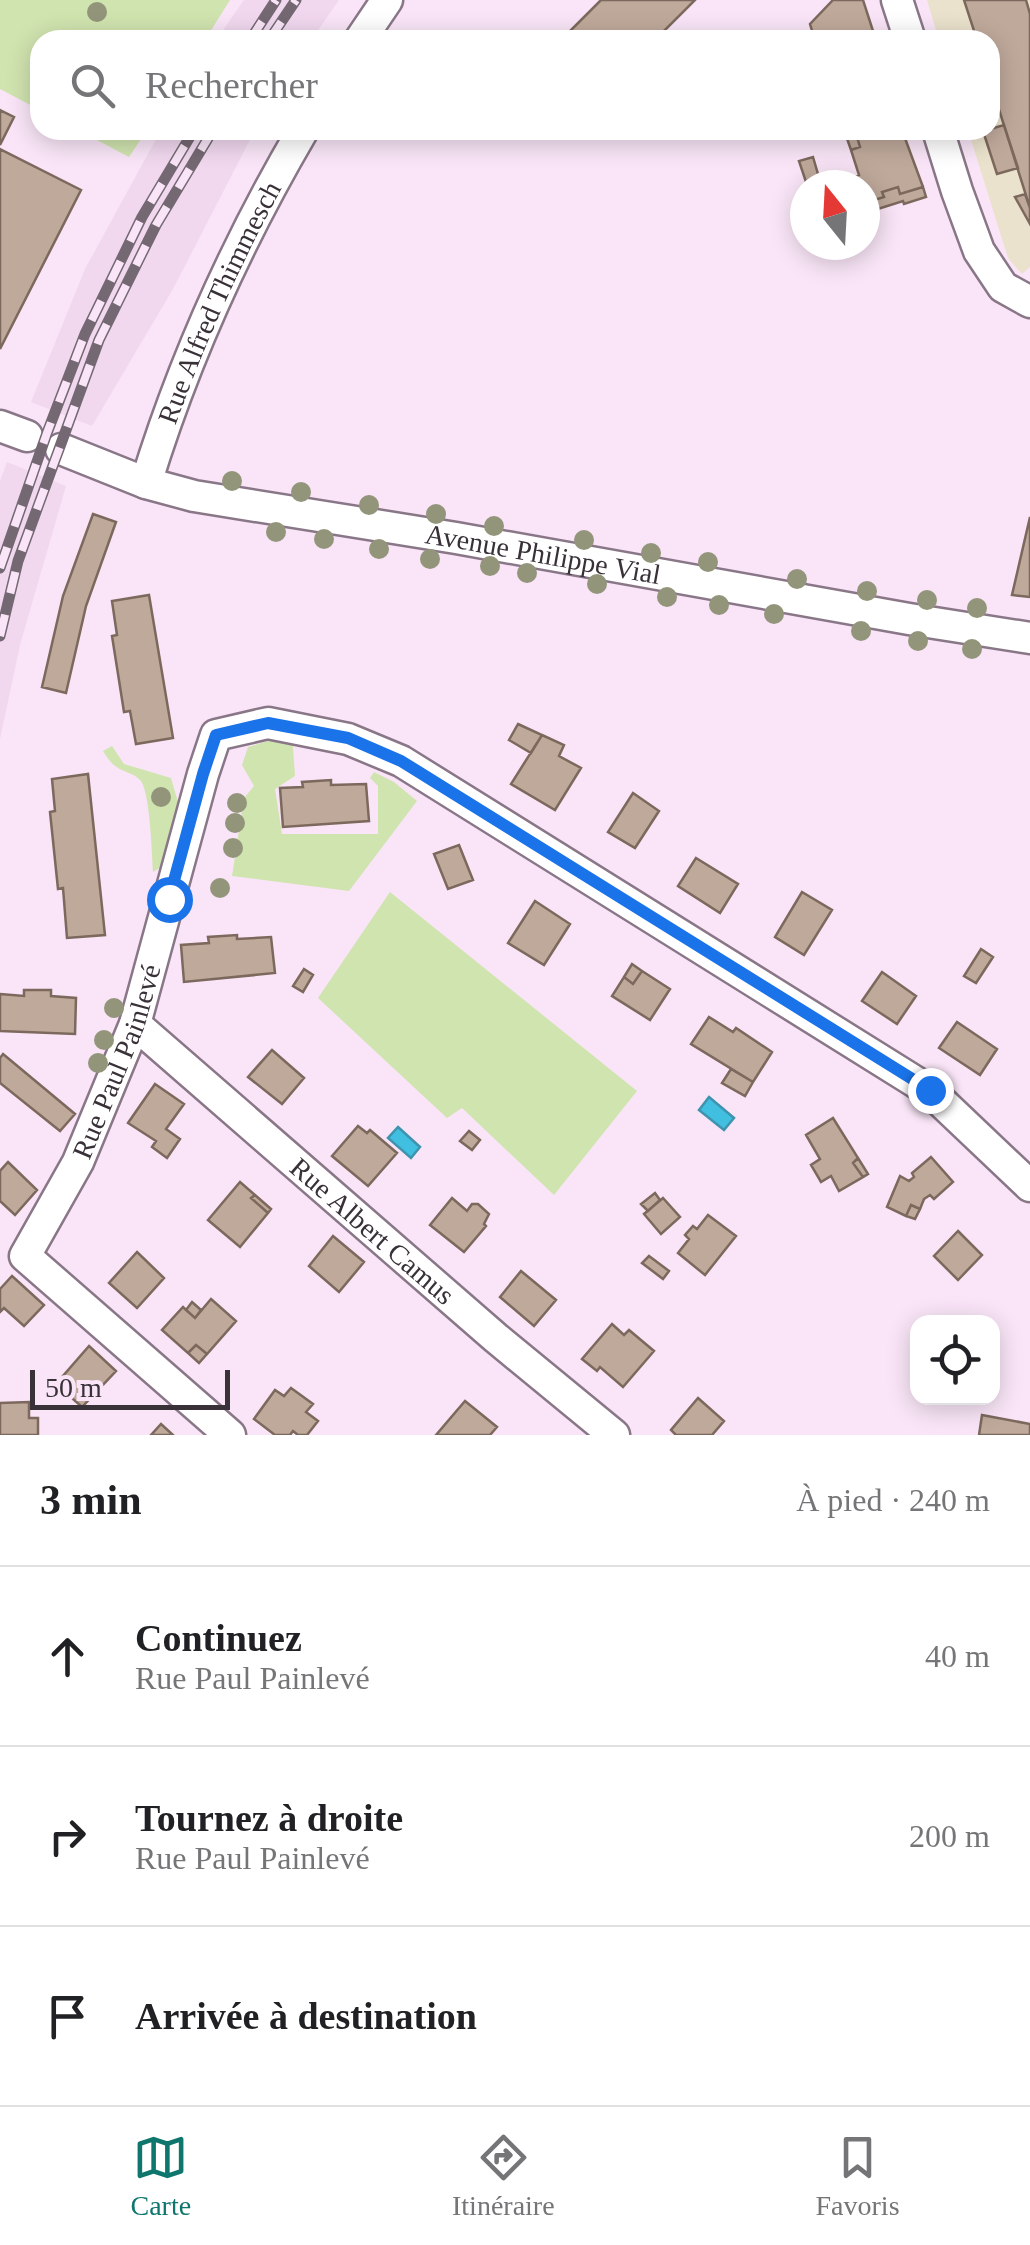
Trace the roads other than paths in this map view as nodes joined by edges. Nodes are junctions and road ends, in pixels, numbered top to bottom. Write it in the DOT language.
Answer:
graph roads {
  1 [pos="387,0"];
  2 [pos="897,0"];
  3 [pos="367,30"];
  4 [pos="907,30"];
  5 [pos="298,140"];
  6 [pos="941,140"];
  7 [pos="1030,302"];
  8 [pos="60,449"];
  9 [pos="146,482"];
  10 [pos="1030,638"];
  11 [pos="135,1024"];
  12 [pos="1030,1186"];
  13 [pos="230,1435"];
  14 [pos="614,1435"];
  1 -- 3 [label="street"];
  2 -- 4 [label="street"];
  5 -- 9 [label="street, Rue Alfred Thimmesch"];
  6 -- 7 [label="street"];
  8 -- 9 [label="street, Avenue Philippe Vial"];
  9 -- 10 [label="street, Avenue Philippe Vial"];
  11 -- 12 [label="street, Rue Paul Painlevé"];
  11 -- 13 [label="street, Rue Paul Painlevé"];
  11 -- 14 [label="street, Rue Albert Camus"];
}
